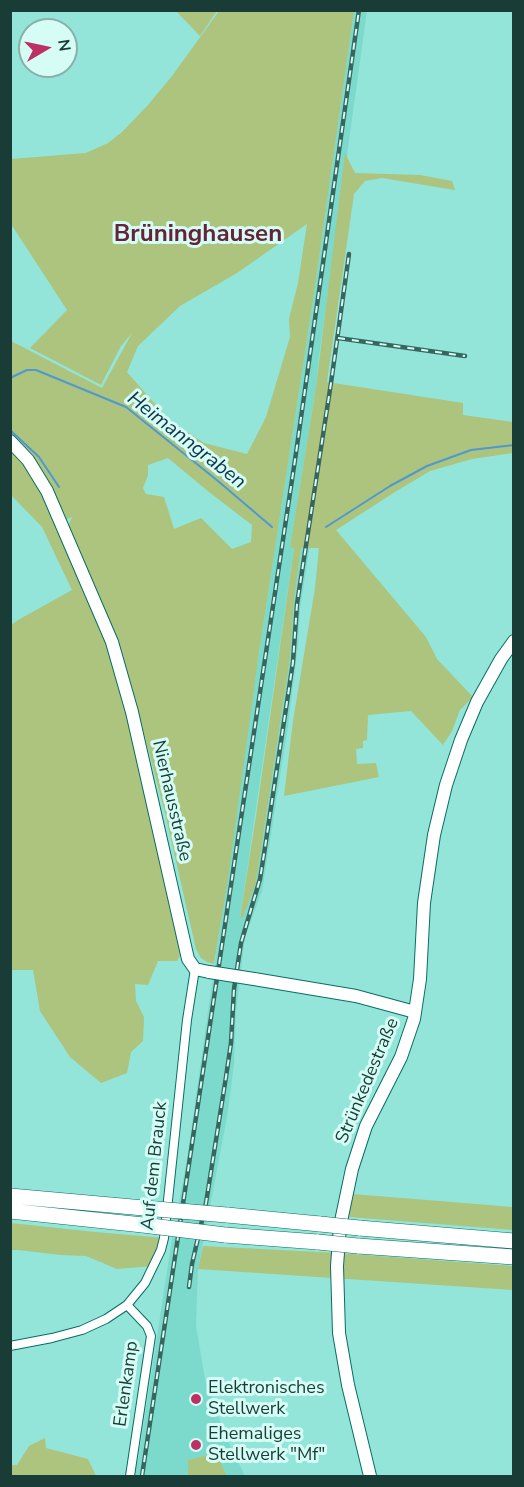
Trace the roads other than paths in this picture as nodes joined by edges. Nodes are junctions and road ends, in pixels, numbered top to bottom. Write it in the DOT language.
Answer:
graph roads {
  1 [pos="10,441"];
  2 [pos="513,641"];
  3 [pos="195,969"];
  4 [pos="415,1012"];
  5 [pos="10,1196"];
  6 [pos="10,1211"];
  7 [pos="513,1241"];
  8 [pos="513,1257"];
  9 [pos="127,1305"];
  10 [pos="10,1346"];
  11 [pos="130,1476"];
  12 [pos="370,1476"];
  1 -- 3 [label="main road, Nierhausstraße"];
  2 -- 4 [label="main road, Strünkedestraße"];
  3 -- 4 [label="main road, bridge"];
  3 -- 9 [label="street, Auf dem Brauck"];
  4 -- 12 [label="main road, Strünkedestraße"];
  5 -- 7 [label="highway, bridge"];
  6 -- 8 [label="highway, bridge"];
  9 -- 10 [label="street, Auf dem Brauck"];
  9 -- 11 [label="street, Erlenkamp"];
}
